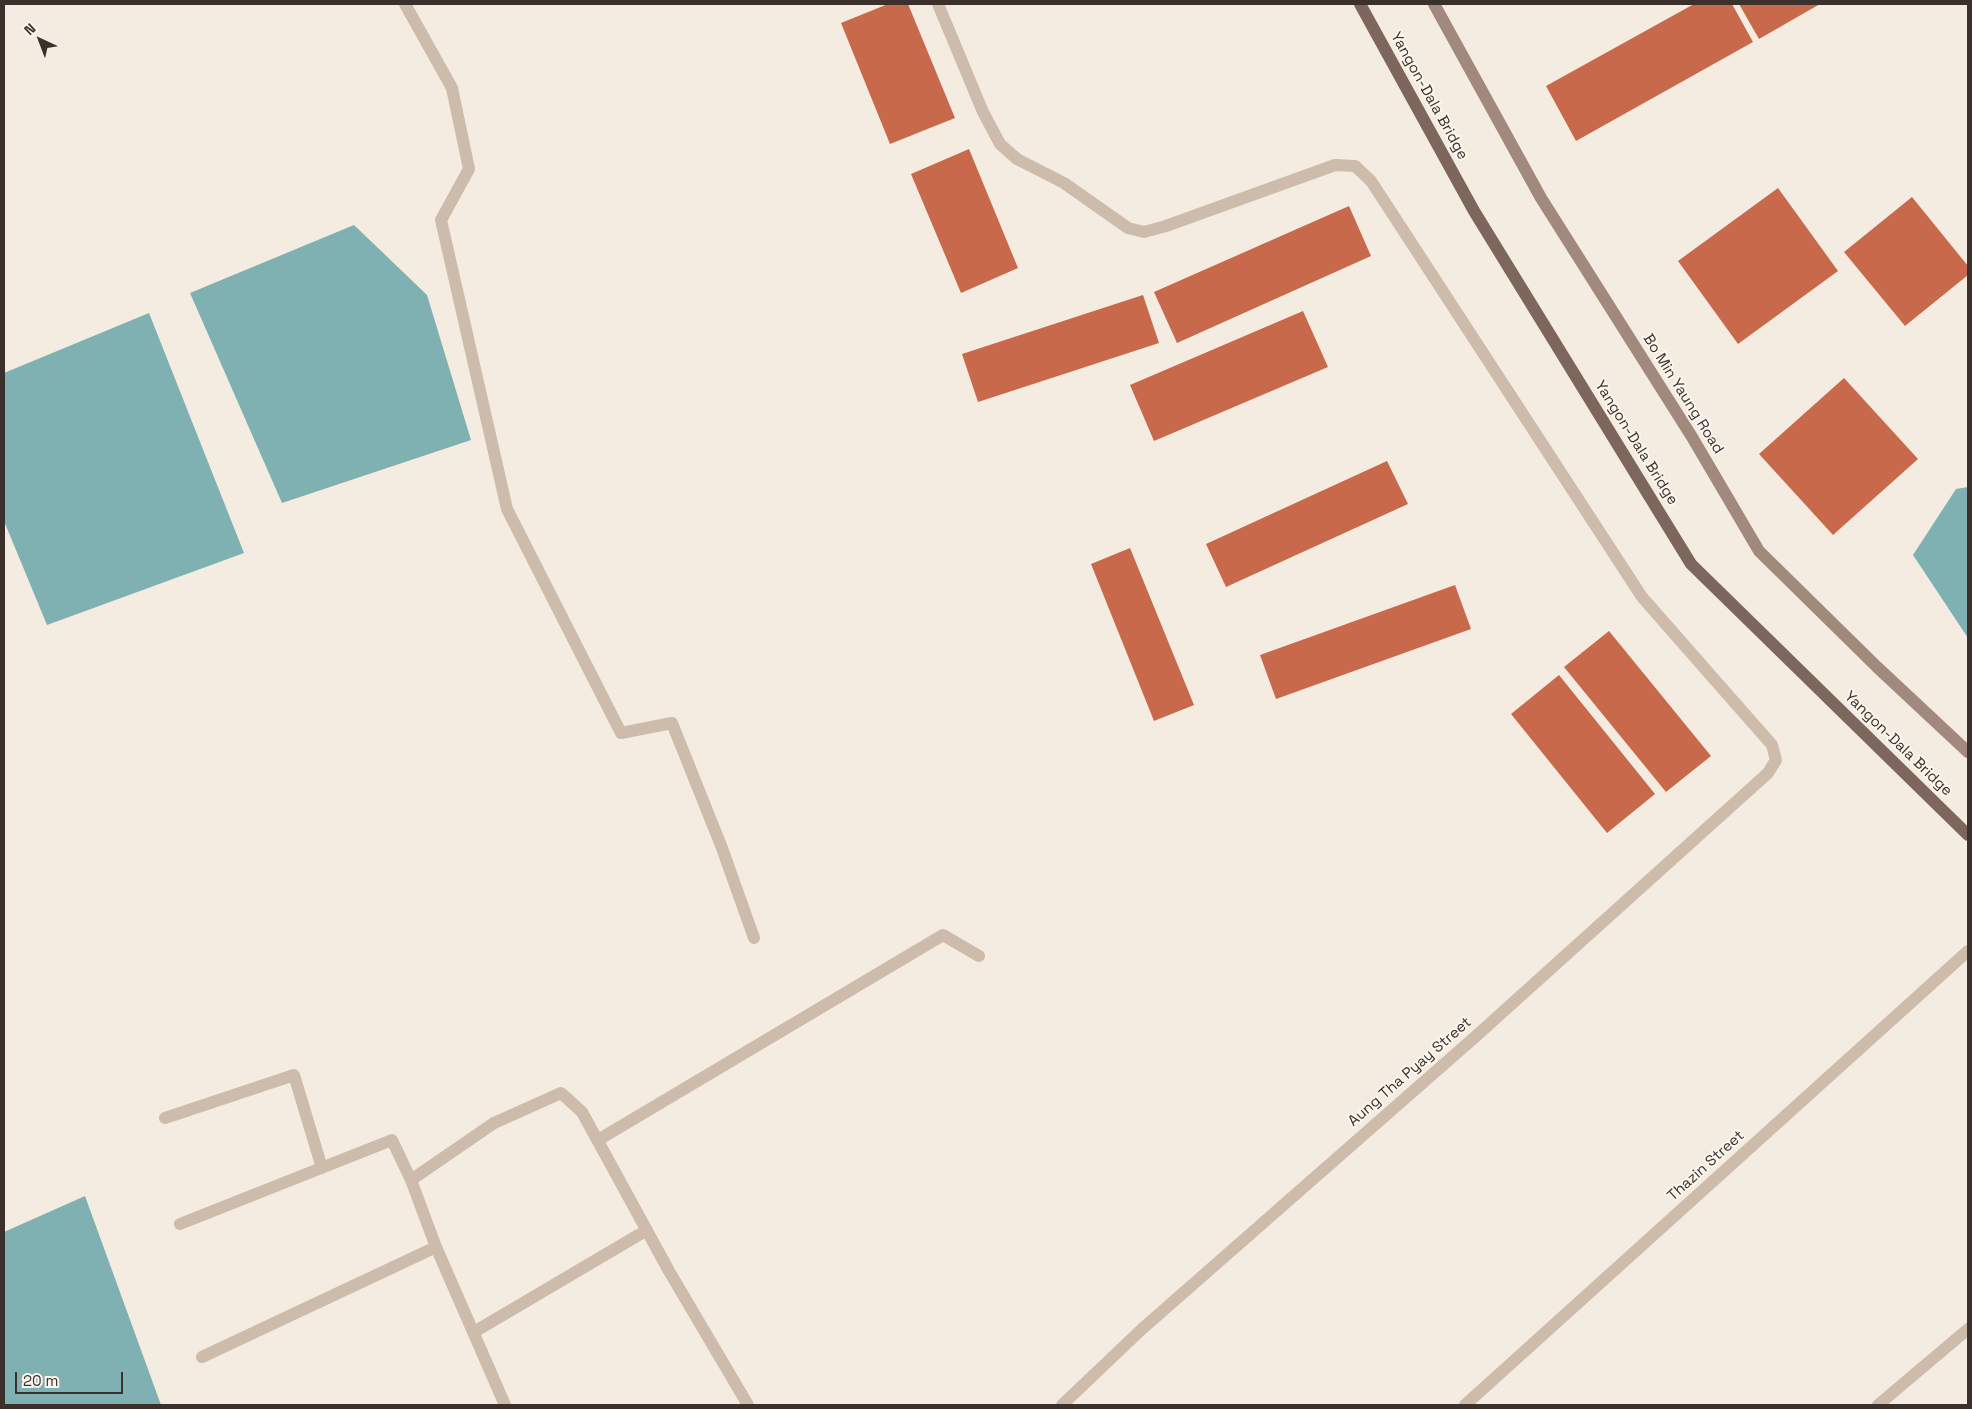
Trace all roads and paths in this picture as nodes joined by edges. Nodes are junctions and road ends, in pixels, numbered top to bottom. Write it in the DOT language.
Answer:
graph roads {
  1 [pos="405,4"];
  2 [pos="938,4"];
  3 [pos="1360,4"];
  4 [pos="1434,4"];
  5 [pos="1968,752"];
  6 [pos="1968,835"];
  7 [pos="754,938"];
  8 [pos="1968,951"];
  9 [pos="979,956"];
  10 [pos="165,1118"];
  11 [pos="598,1140"];
  12 [pos="322,1168"];
  13 [pos="412,1180"];
  14 [pos="180,1224"];
  15 [pos="647,1230"];
  16 [pos="436,1247"];
  17 [pos="1968,1329"];
  18 [pos="474,1332"];
  19 [pos="202,1357"];
  20 [pos="505,1405"];
  21 [pos="748,1405"];
  22 [pos="1062,1405"];
  23 [pos="1465,1405"];
  24 [pos="1878,1405"];
  1 -- 7 [label="street"];
  2 -- 22 [label="street, Aung Tha Pyay Street"];
  3 -- 6 [label="main road, Yangon-Dala Bridge"];
  4 -- 5 [label="street, Bo Min Yaung Road"];
  8 -- 23 [label="street, Thazin Street"];
  9 -- 11 [label="street"];
  10 -- 12 [label="street"];
  11 -- 13 [label="street"];
  11 -- 15 [label="street"];
  12 -- 13 [label="street"];
  12 -- 14 [label="street"];
  13 -- 16 [label="street"];
  15 -- 18 [label="street"];
  15 -- 21 [label="street"];
  16 -- 18 [label="street"];
  16 -- 19 [label="street"];
  17 -- 24 [label="street"];
  18 -- 20 [label="street"];
}
